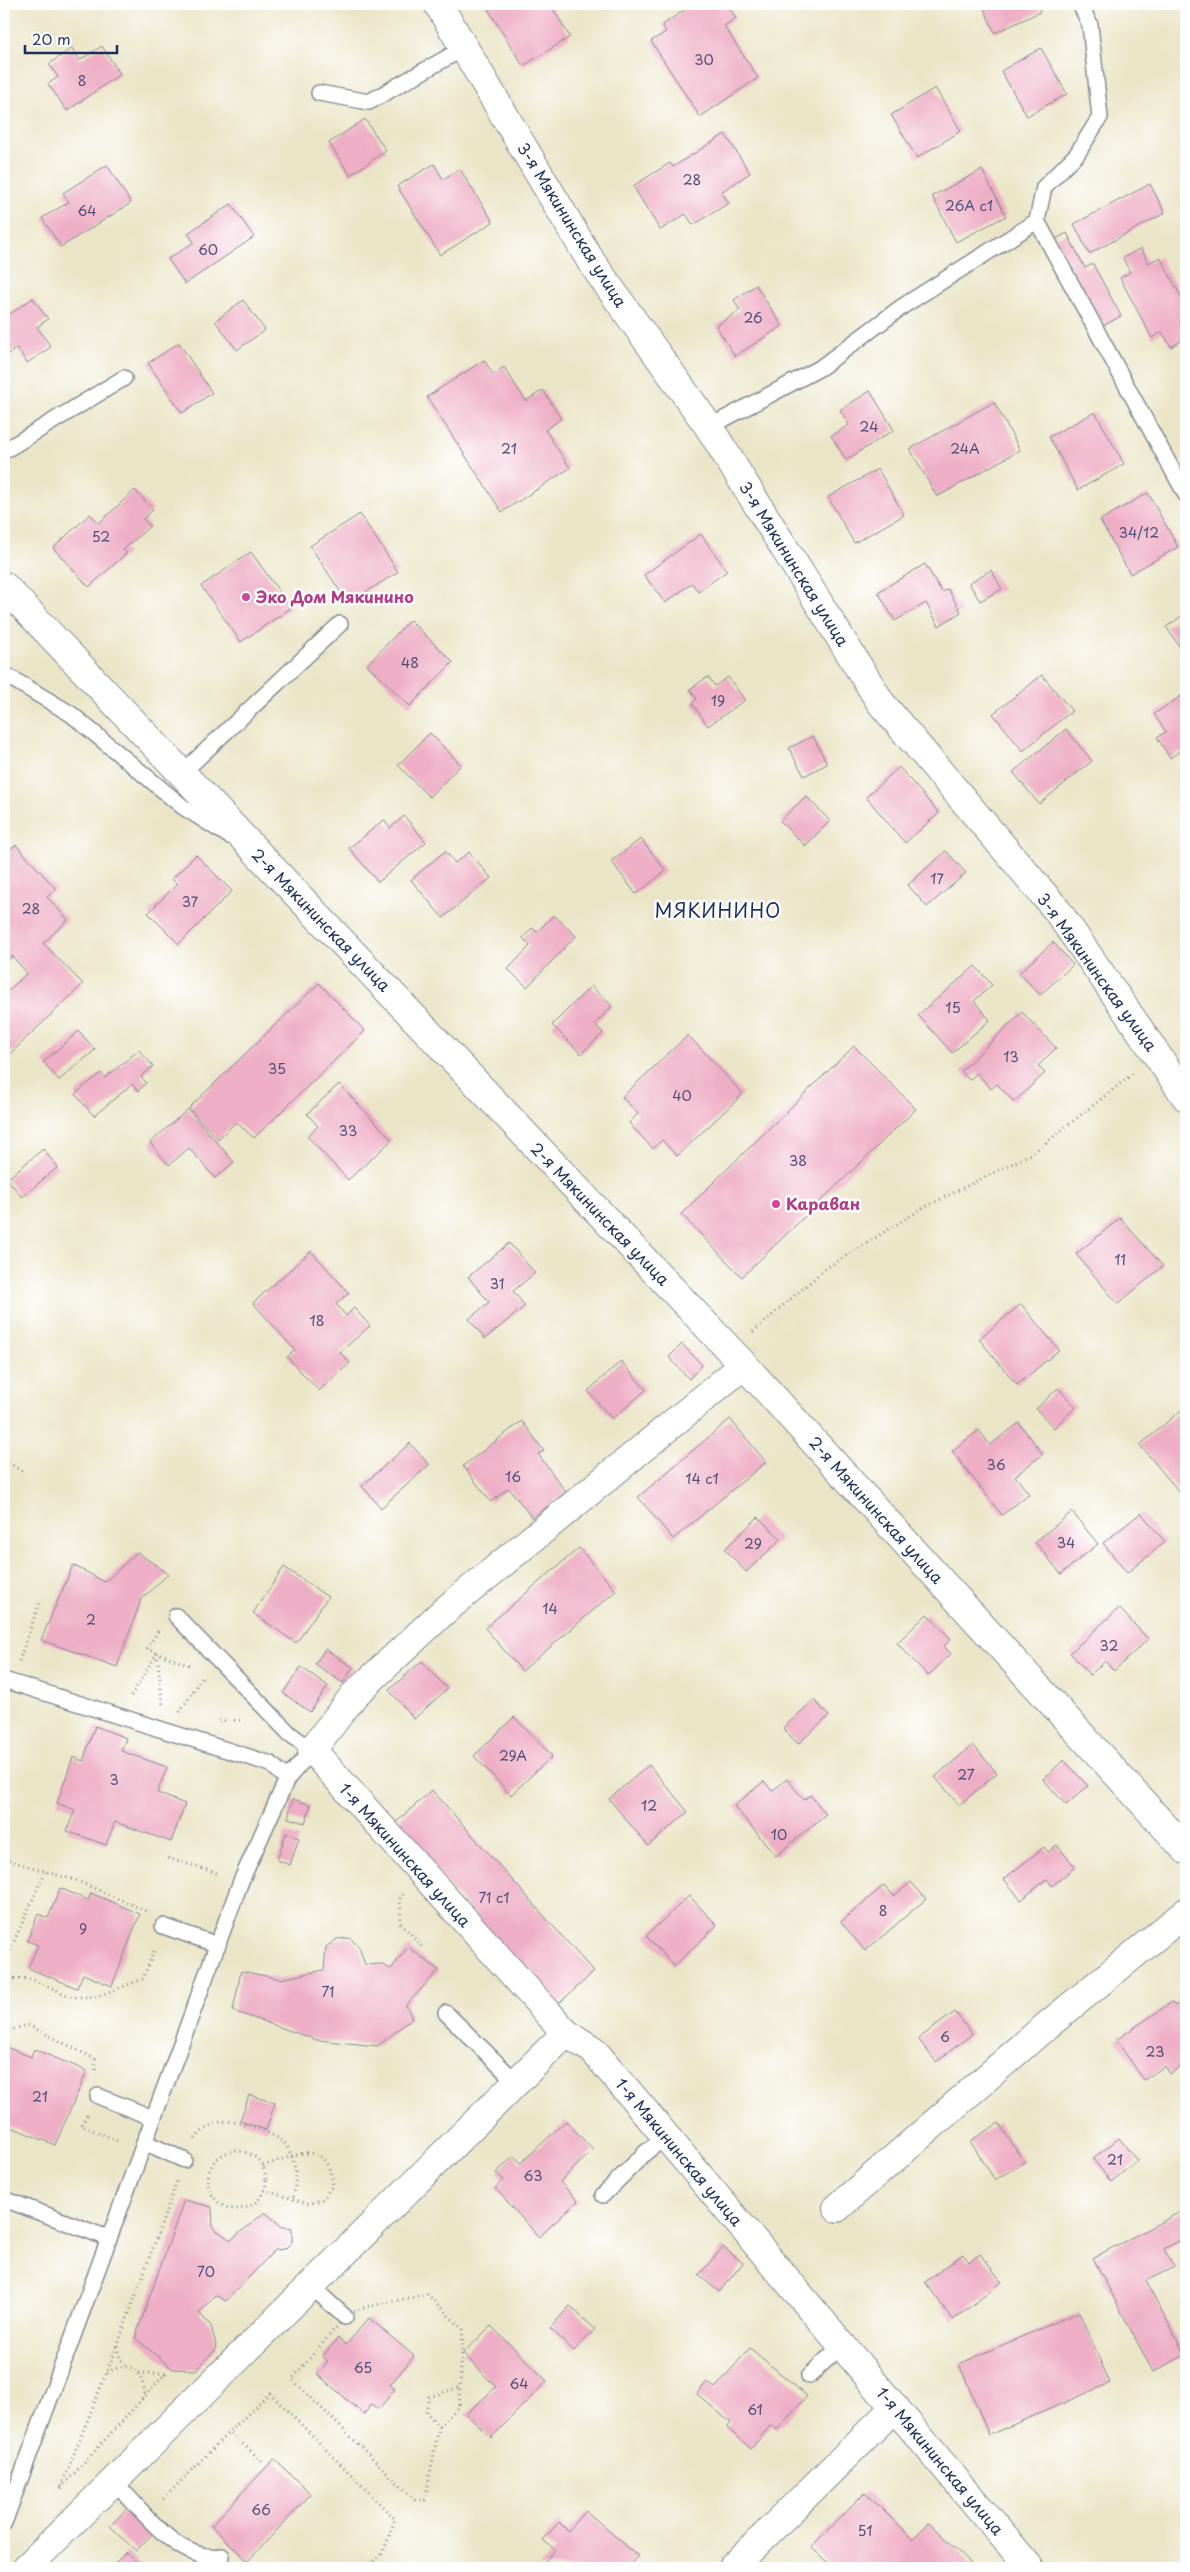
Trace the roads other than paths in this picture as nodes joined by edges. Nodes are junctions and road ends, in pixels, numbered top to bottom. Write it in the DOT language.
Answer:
graph roads {
  1 [pos="438,4"];
  2 [pos="1080,4"];
  3 [pos="464,48"];
  4 [pos="318,93"];
  5 [pos="1037,221"];
  6 [pos="124,378"];
  7 [pos="709,427"];
  8 [pos="4,451"];
  9 [pos="1186,495"];
  10 [pos="4,586"];
  11 [pos="340,624"];
  12 [pos="4,674"];
  13 [pos="181,774"];
  14 [pos="259,855"];
  15 [pos="1186,1097"];
  16 [pos="738,1358"];
  17 [pos="176,1616"];
  18 [pos="4,1680"];
  19 [pos="312,1750"];
  20 [pos="287,1779"];
  21 [pos="1186,1850"];
  22 [pos="1186,1912"];
  23 [pos="163,1926"];
  24 [pos="218,1945"];
  25 [pos="446,2013"];
  26 [pos="566,2033"];
  27 [pos="515,2081"];
  28 [pos="98,2096"];
  29 [pos="153,2118"];
  30 [pos="666,2137"];
  31 [pos="142,2147"];
  32 [pos="184,2160"];
  33 [pos="603,2195"];
  34 [pos="4,2199"];
  35 [pos="837,2208"];
  36 [pos="108,2238"];
  37 [pos="310,2285"];
  38 [pos="345,2317"];
  39 [pos="842,2345"];
  40 [pos="809,2376"];
  41 [pos="894,2407"];
  42 [pos="113,2482"];
  43 [pos="4,2523"];
  44 [pos="222,2556"];
  45 [pos="26,2568"];
  46 [pos="732,2568"];
  47 [pos="1030,2568"];
  1 -- 3 [label="street, 3-я Мякининская улица"];
  2 -- 5 [label="lane"];
  3 -- 4 [label="lane"];
  3 -- 7 [label="street, 3-я Мякининская улица"];
  5 -- 7 [label="lane"];
  5 -- 9 [label="lane"];
  6 -- 8 [label="lane"];
  7 -- 15 [label="street, 3-я Мякининская улица"];
  10 -- 13 [label="street, 2-я Мякининская улица"];
  11 -- 13 [label="lane"];
  12 -- 14 [label="lane"];
  13 -- 14 [label="street, 2-я Мякининская улица"];
  14 -- 16 [label="street, 2-я Мякининская улица"];
  16 -- 19 [label="street"];
  16 -- 21 [label="street, 2-я Мякининская улица"];
  17 -- 19 [label="lane"];
  18 -- 20 [label="lane"];
  19 -- 20 [label="lane"];
  19 -- 26 [label="street, 1-я Мякининская улица"];
  20 -- 24 [label="lane"];
  22 -- 35 [label="street"];
  23 -- 24 [label="lane"];
  24 -- 29 [label="lane"];
  25 -- 27 [label="lane"];
  26 -- 27 [label="street"];
  26 -- 30 [label="street, 1-я Мякининская улица"];
  27 -- 37 [label="street"];
  28 -- 29 [label="lane"];
  29 -- 31 [label="lane"];
  30 -- 33 [label="lane"];
  30 -- 39 [label="street, 1-я Мякининская улица"];
  31 -- 32 [label="lane"];
  31 -- 36 [label="lane"];
  34 -- 36 [label="lane"];
  36 -- 43 [label="lane"];
  37 -- 38 [label="lane"];
  37 -- 42 [label="street"];
  39 -- 40 [label="lane"];
  39 -- 41 [label="street, 1-я Мякининская улица"];
  41 -- 46 [label="street"];
  41 -- 47 [label="street, 1-я Мякининская улица"];
  42 -- 44 [label="lane"];
  42 -- 45 [label="street"];
}
